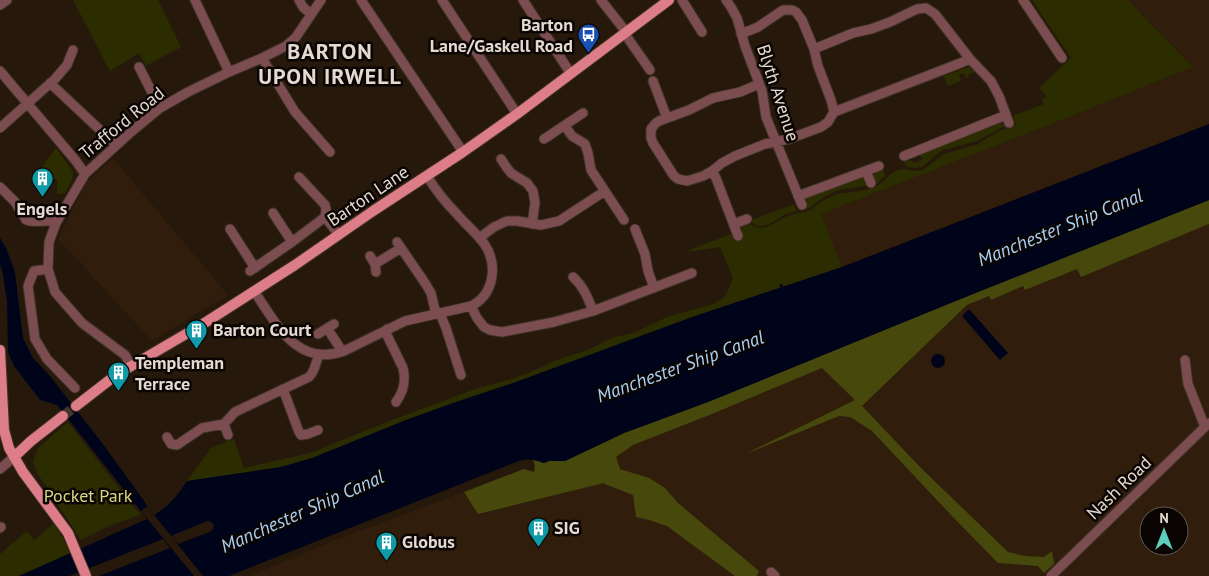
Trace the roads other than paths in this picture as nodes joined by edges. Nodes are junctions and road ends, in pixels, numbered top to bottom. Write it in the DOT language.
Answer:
graph roads {
  1 [pos="7,0"];
  2 [pos="195,0"];
  3 [pos="299,0"];
  4 [pos="321,0"];
  5 [pos="361,0"];
  6 [pos="442,0"];
  7 [pos="522,0"];
  8 [pos="601,0"];
  9 [pos="669,0"];
  10 [pos="682,0"];
  11 [pos="726,0"];
  12 [pos="1023,0"];
  13 [pos="0,6"];
  14 [pos="311,14"];
  15 [pos="702,32"];
  16 [pos="625,33"];
  17 [pos="741,34"];
  18 [pos="814,49"];
  19 [pos="73,50"];
  20 [pos="262,58"];
  21 [pos="1062,58"];
  22 [pos="970,59"];
  23 [pos="139,67"];
  24 [pos="650,70"];
  25 [pos="0,71"];
  26 [pos="229,72"];
  27 [pos="571,74"];
  28 [pos="652,81"];
  29 [pos="50,83"];
  30 [pos="759,84"];
  31 [pos="28,102"];
  32 [pos="160,108"];
  33 [pos="834,112"];
  34 [pos="583,113"];
  35 [pos="517,114"];
  36 [pos="668,118"];
  37 [pos="565,126"];
  38 [pos="0,128"];
  39 [pos="544,139"];
  40 [pos="775,142"];
  41 [pos="116,146"];
  42 [pos="330,152"];
  43 [pos="463,152"];
  44 [pos="904,156"];
  45 [pos="501,159"];
  46 [pos="879,166"];
  47 [pos="712,171"];
  48 [pos="866,171"];
  49 [pos="85,174"];
  50 [pos="427,176"];
  51 [pos="871,183"];
  52 [pos="0,187"];
  53 [pos="295,189"];
  54 [pos="605,191"];
  55 [pos="273,213"];
  56 [pos="325,216"];
  57 [pos="747,219"];
  58 [pos="624,220"];
  59 [pos="56,223"];
  60 [pos="532,224"];
  61 [pos="734,224"];
  62 [pos="230,229"];
  63 [pos="636,229"];
  64 [pos="339,235"];
  65 [pos="738,236"];
  66 [pos="480,239"];
  67 [pos="640,241"];
  68 [pos="292,242"];
  69 [pos="631,245"];
  70 [pos="374,264"];
  71 [pos="48,269"];
  72 [pos="692,273"];
  73 [pos="573,277"];
  74 [pos="654,288"];
  75 [pos="254,290"];
  76 [pos="471,306"];
  77 [pos="593,311"];
  78 [pos="438,313"];
  79 [pos="387,329"];
  80 [pos="318,334"];
  81 [pos="0,350"];
  82 [pos="344,351"];
  83 [pos="319,355"];
  84 [pos="1185,360"];
  85 [pos="131,366"];
  86 [pos="461,375"];
  87 [pos="75,388"];
  88 [pos="283,389"];
  89 [pos="396,402"];
  90 [pos="76,406"];
  91 [pos="63,416"];
  92 [pos="224,424"];
  93 [pos="1207,425"];
  94 [pos="318,430"];
  95 [pos="228,435"];
  96 [pos="167,437"];
  97 [pos="14,457"];
  98 [pos="0,469"];
  99 [pos="86,576"];
  100 [pos="1051,576"];
  1 -- 13 [label="street"];
  2 -- 26 [label="street"];
  3 -- 14 [label="street"];
  4 -- 14 [label="street, Trafford Road"];
  5 -- 43 [label="street"];
  6 -- 35 [label="street"];
  7 -- 27 [label="street"];
  8 -- 16 [label="street"];
  9 -- 16 [label="main road, Barton Lane"];
  10 -- 15 [label="street"];
  11 -- 17 [label="street, Blyth Avenue"];
  12 -- 21 [label="street"];
  14 -- 20 [label="street, Trafford Road"];
  16 -- 24 [label="street"];
  16 -- 27 [label="main road, Barton Lane"];
  17 -- 18 [label="street"];
  17 -- 30 [label="street, Blyth Avenue"];
  18 -- 22 [label="street"];
  18 -- 33 [label="street"];
  19 -- 29 [label="street"];
  20 -- 26 [label="street, Trafford Road"];
  20 -- 42 [label="street"];
  22 -- 33 [label="street"];
  22 -- 44 [label="street"];
  23 -- 32 [label="street"];
  25 -- 31 [label="street"];
  26 -- 32 [label="street, Trafford Road"];
  27 -- 35 [label="main road, Barton Lane"];
  28 -- 36 [label="street"];
  29 -- 31 [label="street"];
  29 -- 41 [label="street"];
  30 -- 36 [label="street"];
  30 -- 40 [label="street, Blyth Avenue"];
  31 -- 38 [label="street"];
  31 -- 49 [label="street"];
  32 -- 41 [label="street, Trafford Road"];
  33 -- 40 [label="street"];
  34 -- 37 [label="street"];
  35 -- 43 [label="main road, Barton Lane"];
  36 -- 47 [label="street"];
  37 -- 39 [label="street"];
  37 -- 54 [label="street"];
  40 -- 47 [label="street"];
  40 -- 48 [label="street, Blyth Avenue"];
  41 -- 49 [label="street, Trafford Road"];
  43 -- 50 [label="main road, Barton Lane"];
  45 -- 60 [label="street"];
  46 -- 48 [label="street, Blyth Avenue"];
  47 -- 61 [label="street"];
  48 -- 51 [label="street"];
  49 -- 59 [label="street, Trafford Road"];
  50 -- 64 [label="main road, Barton Lane"];
  50 -- 66 [label="street"];
  52 -- 59 [label="street"];
  53 -- 56 [label="street"];
  54 -- 58 [label="street"];
  54 -- 60 [label="street"];
  55 -- 68 [label="street"];
  56 -- 64 [label="street"];
  56 -- 68 [label="street"];
  57 -- 61 [label="street"];
  59 -- 71 [label="street, Trafford Road"];
  60 -- 66 [label="street"];
  61 -- 65 [label="street"];
  62 -- 68 [label="street"];
  63 -- 67 [label="street"];
  64 -- 75 [label="main road, Barton Lane"];
  66 -- 76 [label="street"];
  67 -- 69 [label="street"];
  67 -- 74 [label="street"];
  70 -- 78 [label="street"];
  71 -- 85 [label="street, Trafford Road"];
  71 -- 87 [label="street"];
  72 -- 74 [label="street"];
  73 -- 77 [label="street"];
  74 -- 77 [label="street"];
  75 -- 83 [label="street"];
  75 -- 85 [label="main road, Barton Lane"];
  76 -- 77 [label="street"];
  76 -- 78 [label="street"];
  78 -- 79 [label="street"];
  78 -- 86 [label="street"];
  79 -- 82 [label="street"];
  79 -- 89 [label="street"];
  80 -- 82 [label="street"];
  81 -- 97 [label="main road"];
  82 -- 83 [label="street"];
  83 -- 88 [label="street"];
  84 -- 93 [label="street"];
  85 -- 90 [label="main road, Barton Lane"];
  88 -- 92 [label="street"];
  88 -- 94 [label="street"];
  91 -- 97 [label="main road"];
  92 -- 95 [label="street"];
  92 -- 96 [label="street"];
  93 -- 100 [label="street, Nash Road"];
  97 -- 98 [label="street"];
  97 -- 99 [label="main road"];
}
